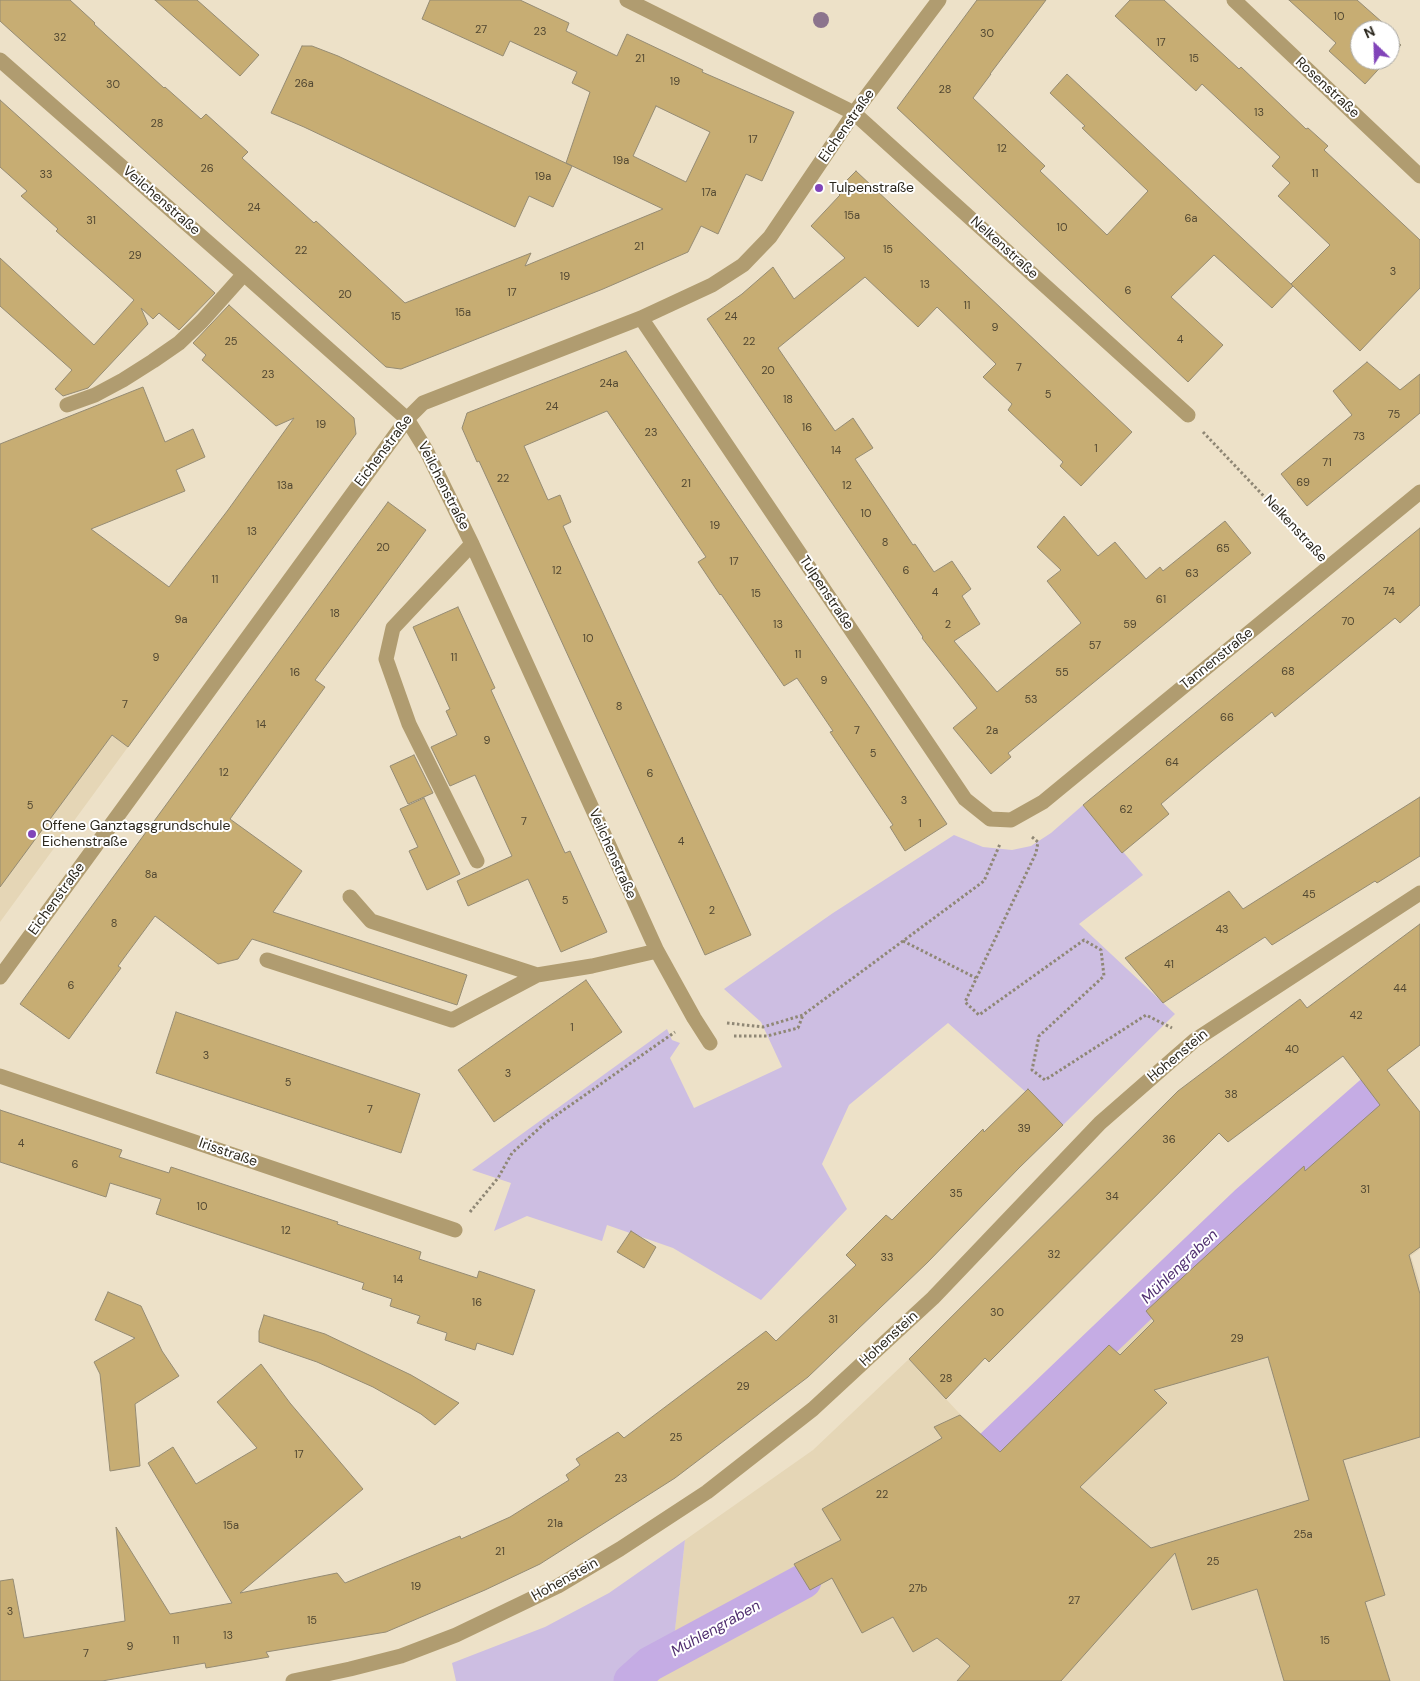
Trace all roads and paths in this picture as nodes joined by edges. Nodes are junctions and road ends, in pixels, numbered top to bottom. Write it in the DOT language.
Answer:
graph roads {
  1 [pos="627,0"];
  2 [pos="939,0"];
  3 [pos="1234,0"];
  4 [pos="0,60"];
  5 [pos="854,113"];
  6 [pos="1420,176"];
  7 [pos="244,274"];
  8 [pos="641,318"];
  9 [pos="67,405"];
  10 [pos="1188,415"];
  11 [pos="407,419"];
  12 [pos="1420,492"];
  13 [pos="472,544"];
  14 [pos="1330,566"];
  15 [pos="1010,820"];
  16 [pos="477,861"];
  17 [pos="1420,893"];
  18 [pos="350,897"];
  19 [pos="903,941"];
  20 [pos="656,951"];
  21 [pos="268,960"];
  22 [pos="537,975"];
  23 [pos="0,977"];
  24 [pos="976,978"];
  25 [pos="803,1015"];
  26 [pos="694,1018"];
  27 [pos="766,1036"];
  28 [pos="1195,1040"];
  29 [pos="710,1043"];
  30 [pos="0,1076"];
  31 [pos="455,1230"];
  32 [pos="293,1681"];
  1 -- 5 [label="street, Nelkenstraße"];
  2 -- 5 [label="street, Eichenstraße"];
  3 -- 6 [label="street, Rosenstraße"];
  4 -- 7 [label="street, Veilchenstraße"];
  5 -- 8 [label="street, Eichenstraße"];
  5 -- 10 [label="street, Nelkenstraße"];
  7 -- 9 [label="street"];
  7 -- 11 [label="street, Veilchenstraße"];
  8 -- 11 [label="street, Eichenstraße"];
  8 -- 15 [label="street, Tulpenstraße"];
  10 -- 14 [label="path, Nelkenstraße"];
  11 -- 13 [label="street, Veilchenstraße"];
  11 -- 23 [label="street, Eichenstraße"];
  12 -- 14 [label="street, Tannenstraße"];
  13 -- 16 [label="street"];
  13 -- 20 [label="street, Veilchenstraße"];
  14 -- 15 [label="street, Tannenstraße"];
  15 -- 19 [label="path"];
  15 -- 24 [label="path"];
  17 -- 28 [label="street, Hohenstein"];
  18 -- 22 [label="street"];
  19 -- 24 [label="path"];
  19 -- 25 [label="path"];
  20 -- 22 [label="street"];
  20 -- 26 [label="street, Veilchenstraße"];
  21 -- 22 [label="street"];
  24 -- 28 [label="path"];
  25 -- 26 [label="path"];
  25 -- 27 [label="path"];
  26 -- 29 [label="street, Veilchenstraße"];
  26 -- 31 [label="path"];
  28 -- 32 [label="street, Hohenstein"];
  30 -- 31 [label="street, Irisstraße"];
}
